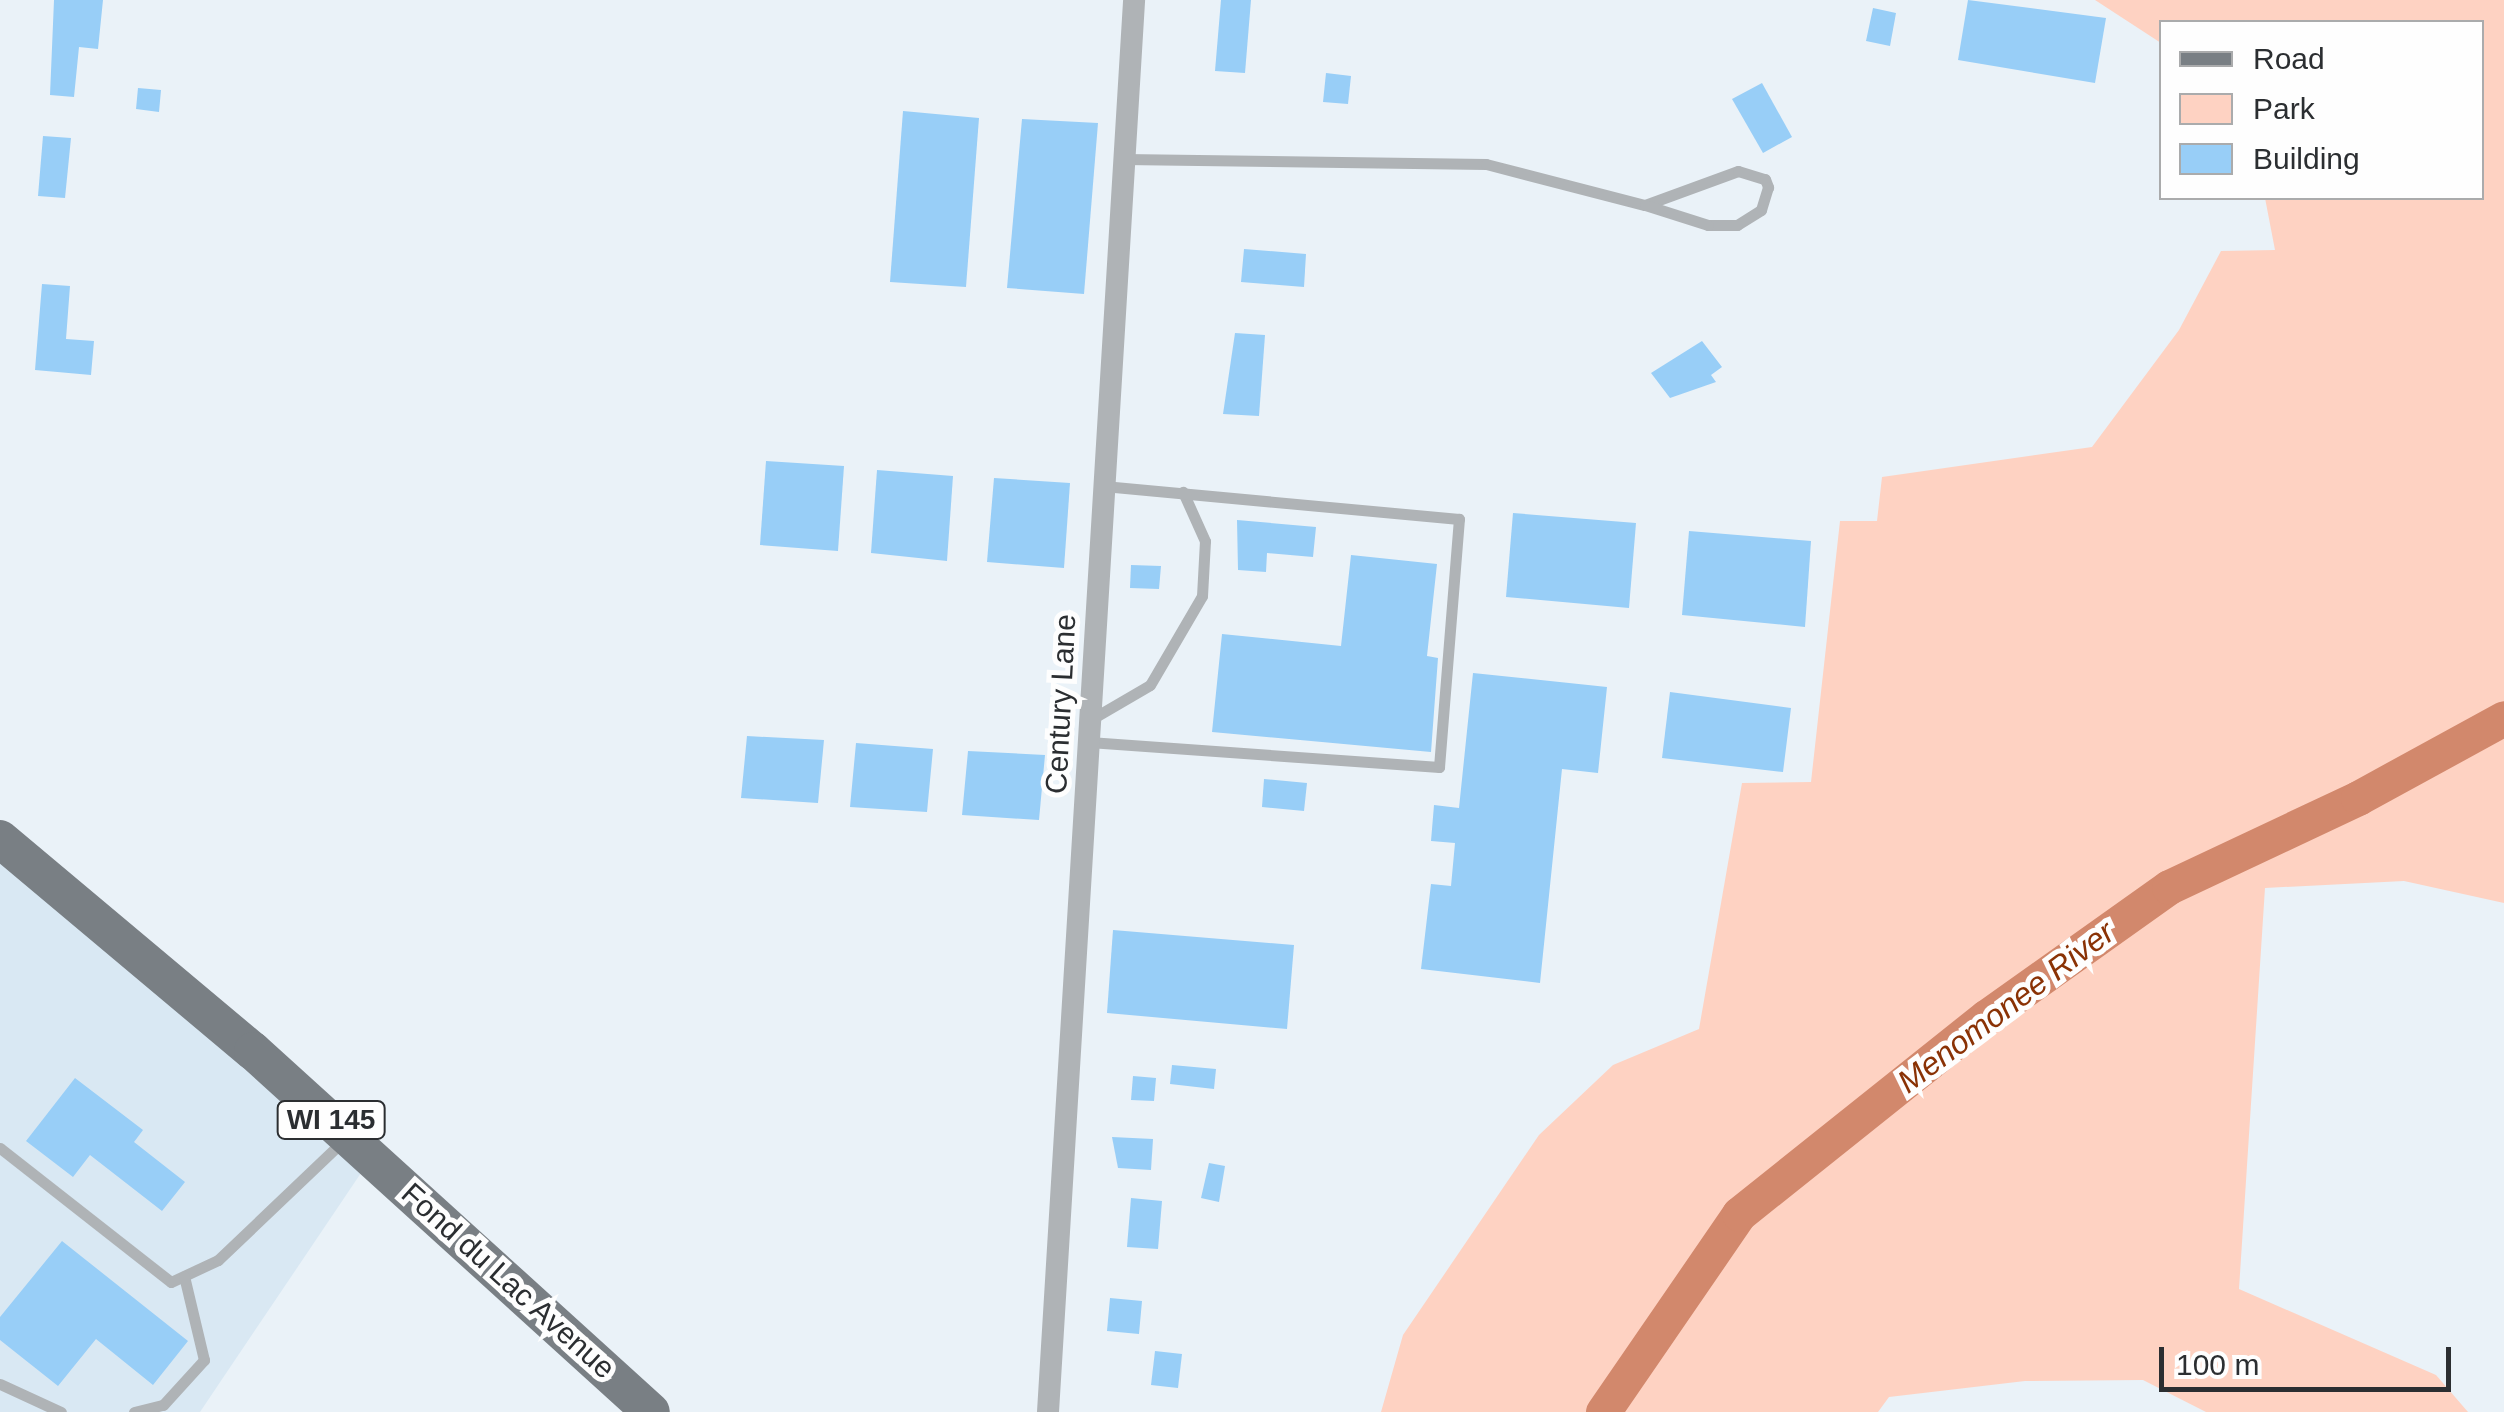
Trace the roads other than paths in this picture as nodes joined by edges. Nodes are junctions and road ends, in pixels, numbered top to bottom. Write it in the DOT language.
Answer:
graph roads {
  1 [pos="1134,0"];
  2 [pos="1124,159"];
  3 [pos="1645,205"];
  4 [pos="1104,486"];
  5 [pos="1183,492"];
  6 [pos="1089,731"];
  7 [pos="0,839"];
  8 [pos="348,1135"];
  9 [pos="0,1148"];
  10 [pos="184,1276"];
  11 [pos="0,1384"];
  12 [pos="61,1412"];
  13 [pos="134,1412"];
  14 [pos="652,1412"];
  15 [pos="1048,1412"];
  1 -- 2 [label="street, Century Lane"];
  2 -- 3 [label="lane"];
  2 -- 4 [label="street, Century Lane"];
  3 -- 3 [label="lane"];
  4 -- 5 [label="lane"];
  4 -- 6 [label="street, Century Lane"];
  5 -- 6 [label="lane"];
  5 -- 6 [label="lane"];
  6 -- 15 [label="street, Century Lane"];
  7 -- 8 [label="main road, Fond du Lac Avenue / WI 145"];
  8 -- 10 [label="lane"];
  8 -- 14 [label="main road, Fond du Lac Avenue / WI 145"];
  9 -- 10 [label="lane"];
  10 -- 13 [label="lane"];
  11 -- 12 [label="lane"];
}
